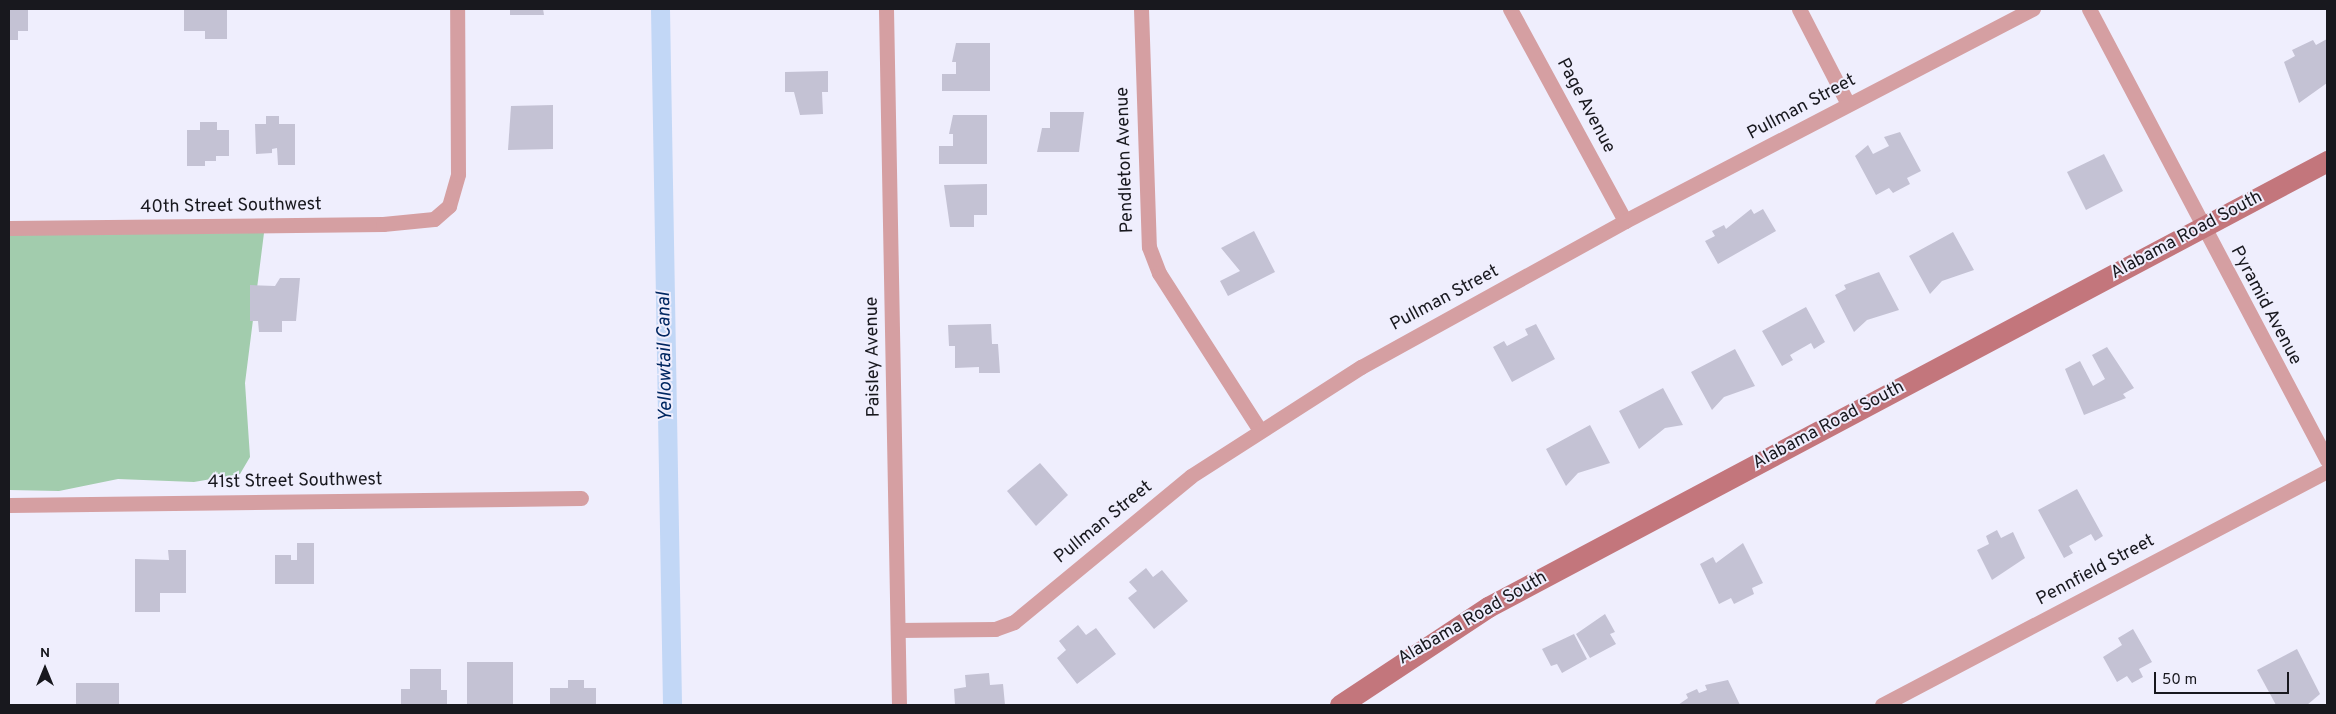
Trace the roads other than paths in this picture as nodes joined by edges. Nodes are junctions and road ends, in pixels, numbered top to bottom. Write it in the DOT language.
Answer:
graph roads {
  1 [pos="457,9"];
  2 [pos="886,9"];
  3 [pos="1141,9"];
  4 [pos="1510,9"];
  5 [pos="1799,9"];
  6 [pos="2032,9"];
  7 [pos="2089,9"];
  8 [pos="1848,104"];
  9 [pos="2327,161"];
  10 [pos="1625,221"];
  11 [pos="9,228"];
  12 [pos="2202,229"];
  13 [pos="1259,429"];
  14 [pos="2327,460"];
  15 [pos="2327,471"];
  16 [pos="581,498"];
  17 [pos="9,506"];
  18 [pos="898,630"];
  19 [pos="899,705"];
  20 [pos="1340,705"];
  21 [pos="1882,705"];
  1 -- 11 [label="street, 40th Street Southwest"];
  2 -- 18 [label="street, Paisley Avenue"];
  3 -- 13 [label="street, Pendleton Avenue"];
  4 -- 10 [label="street, Page Avenue"];
  5 -- 8 [label="street"];
  6 -- 8 [label="street, Pullman Street"];
  7 -- 12 [label="street, Pyramid Avenue"];
  8 -- 10 [label="street, Pullman Street"];
  9 -- 12 [label="street, Alabama Road South"];
  10 -- 13 [label="street, Pullman Street"];
  12 -- 14 [label="street, Pyramid Avenue"];
  12 -- 20 [label="street, Alabama Road South"];
  13 -- 18 [label="street, Pullman Street"];
  15 -- 21 [label="street, Pennfield Street"];
  16 -- 17 [label="street, 41st Street Southwest"];
  18 -- 19 [label="street, Paisley Avenue"];
}
